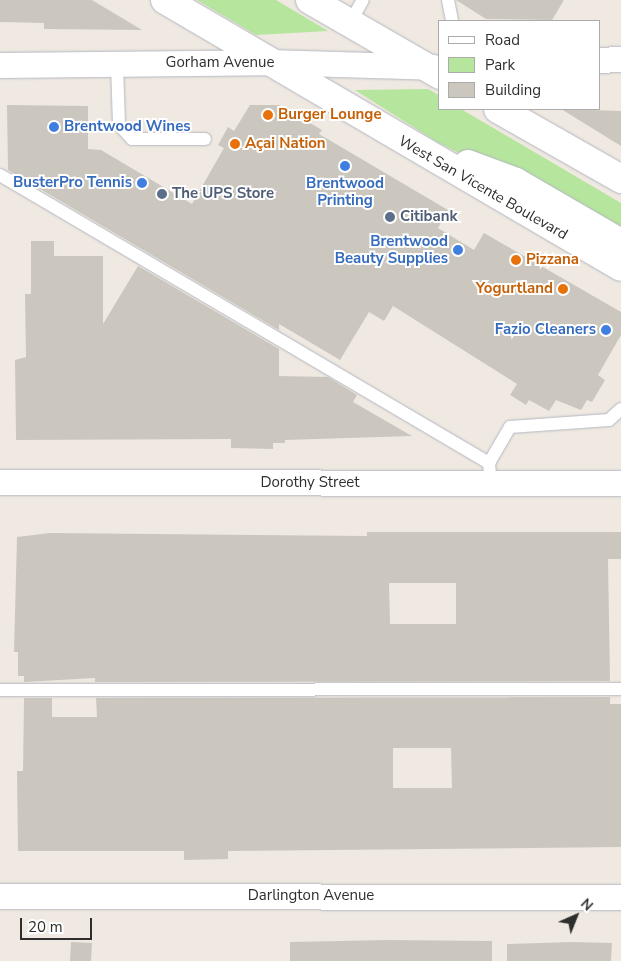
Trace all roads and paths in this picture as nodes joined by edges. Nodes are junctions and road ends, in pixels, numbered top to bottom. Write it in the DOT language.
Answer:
graph roads {
  1 [pos="165,0"];
  2 [pos="310,0"];
  3 [pos="448,0"];
  4 [pos="356,11"];
  5 [pos="452,20"];
  6 [pos="621,59"];
  7 [pos="601,60"];
  8 [pos="268,62"];
  9 [pos="0,64"];
  10 [pos="117,64"];
  11 [pos="435,70"];
  12 [pos="500,110"];
  13 [pos="396,137"];
  14 [pos="205,139"];
  15 [pos="0,175"];
  16 [pos="621,179"];
  17 [pos="621,243"];
  18 [pos="621,267"];
  19 [pos="621,409"];
  20 [pos="490,473"];
  21 [pos="0,482"];
  22 [pos="621,483"];
  23 [pos="621,689"];
  24 [pos="0,690"];
  25 [pos="0,896"];
  26 [pos="621,896"];
  1 -- 8 [label="main road, West San Vicente Boulevard"];
  2 -- 4 [label="main road"];
  3 -- 5 [label="lane"];
  4 -- 11 [label="main road"];
  6 -- 7 [label="street"];
  8 -- 10 [label="street, Gorham Avenue"];
  8 -- 11 [label="street, Gorham Avenue"];
  8 -- 13 [label="main road, West San Vicente Boulevard"];
  9 -- 10 [label="street, Gorham Avenue"];
  10 -- 14 [label="lane"];
  12 -- 16 [label="main road"];
  13 -- 17 [label="main road"];
  13 -- 18 [label="main road, West San Vicente Boulevard"];
  15 -- 20 [label="lane"];
  19 -- 20 [label="lane"];
  20 -- 21 [label="street, Dorothy Street"];
  20 -- 22 [label="street, Dorothy Street"];
  23 -- 24 [label="lane"];
  25 -- 26 [label="street, Darlington Avenue"];
}
